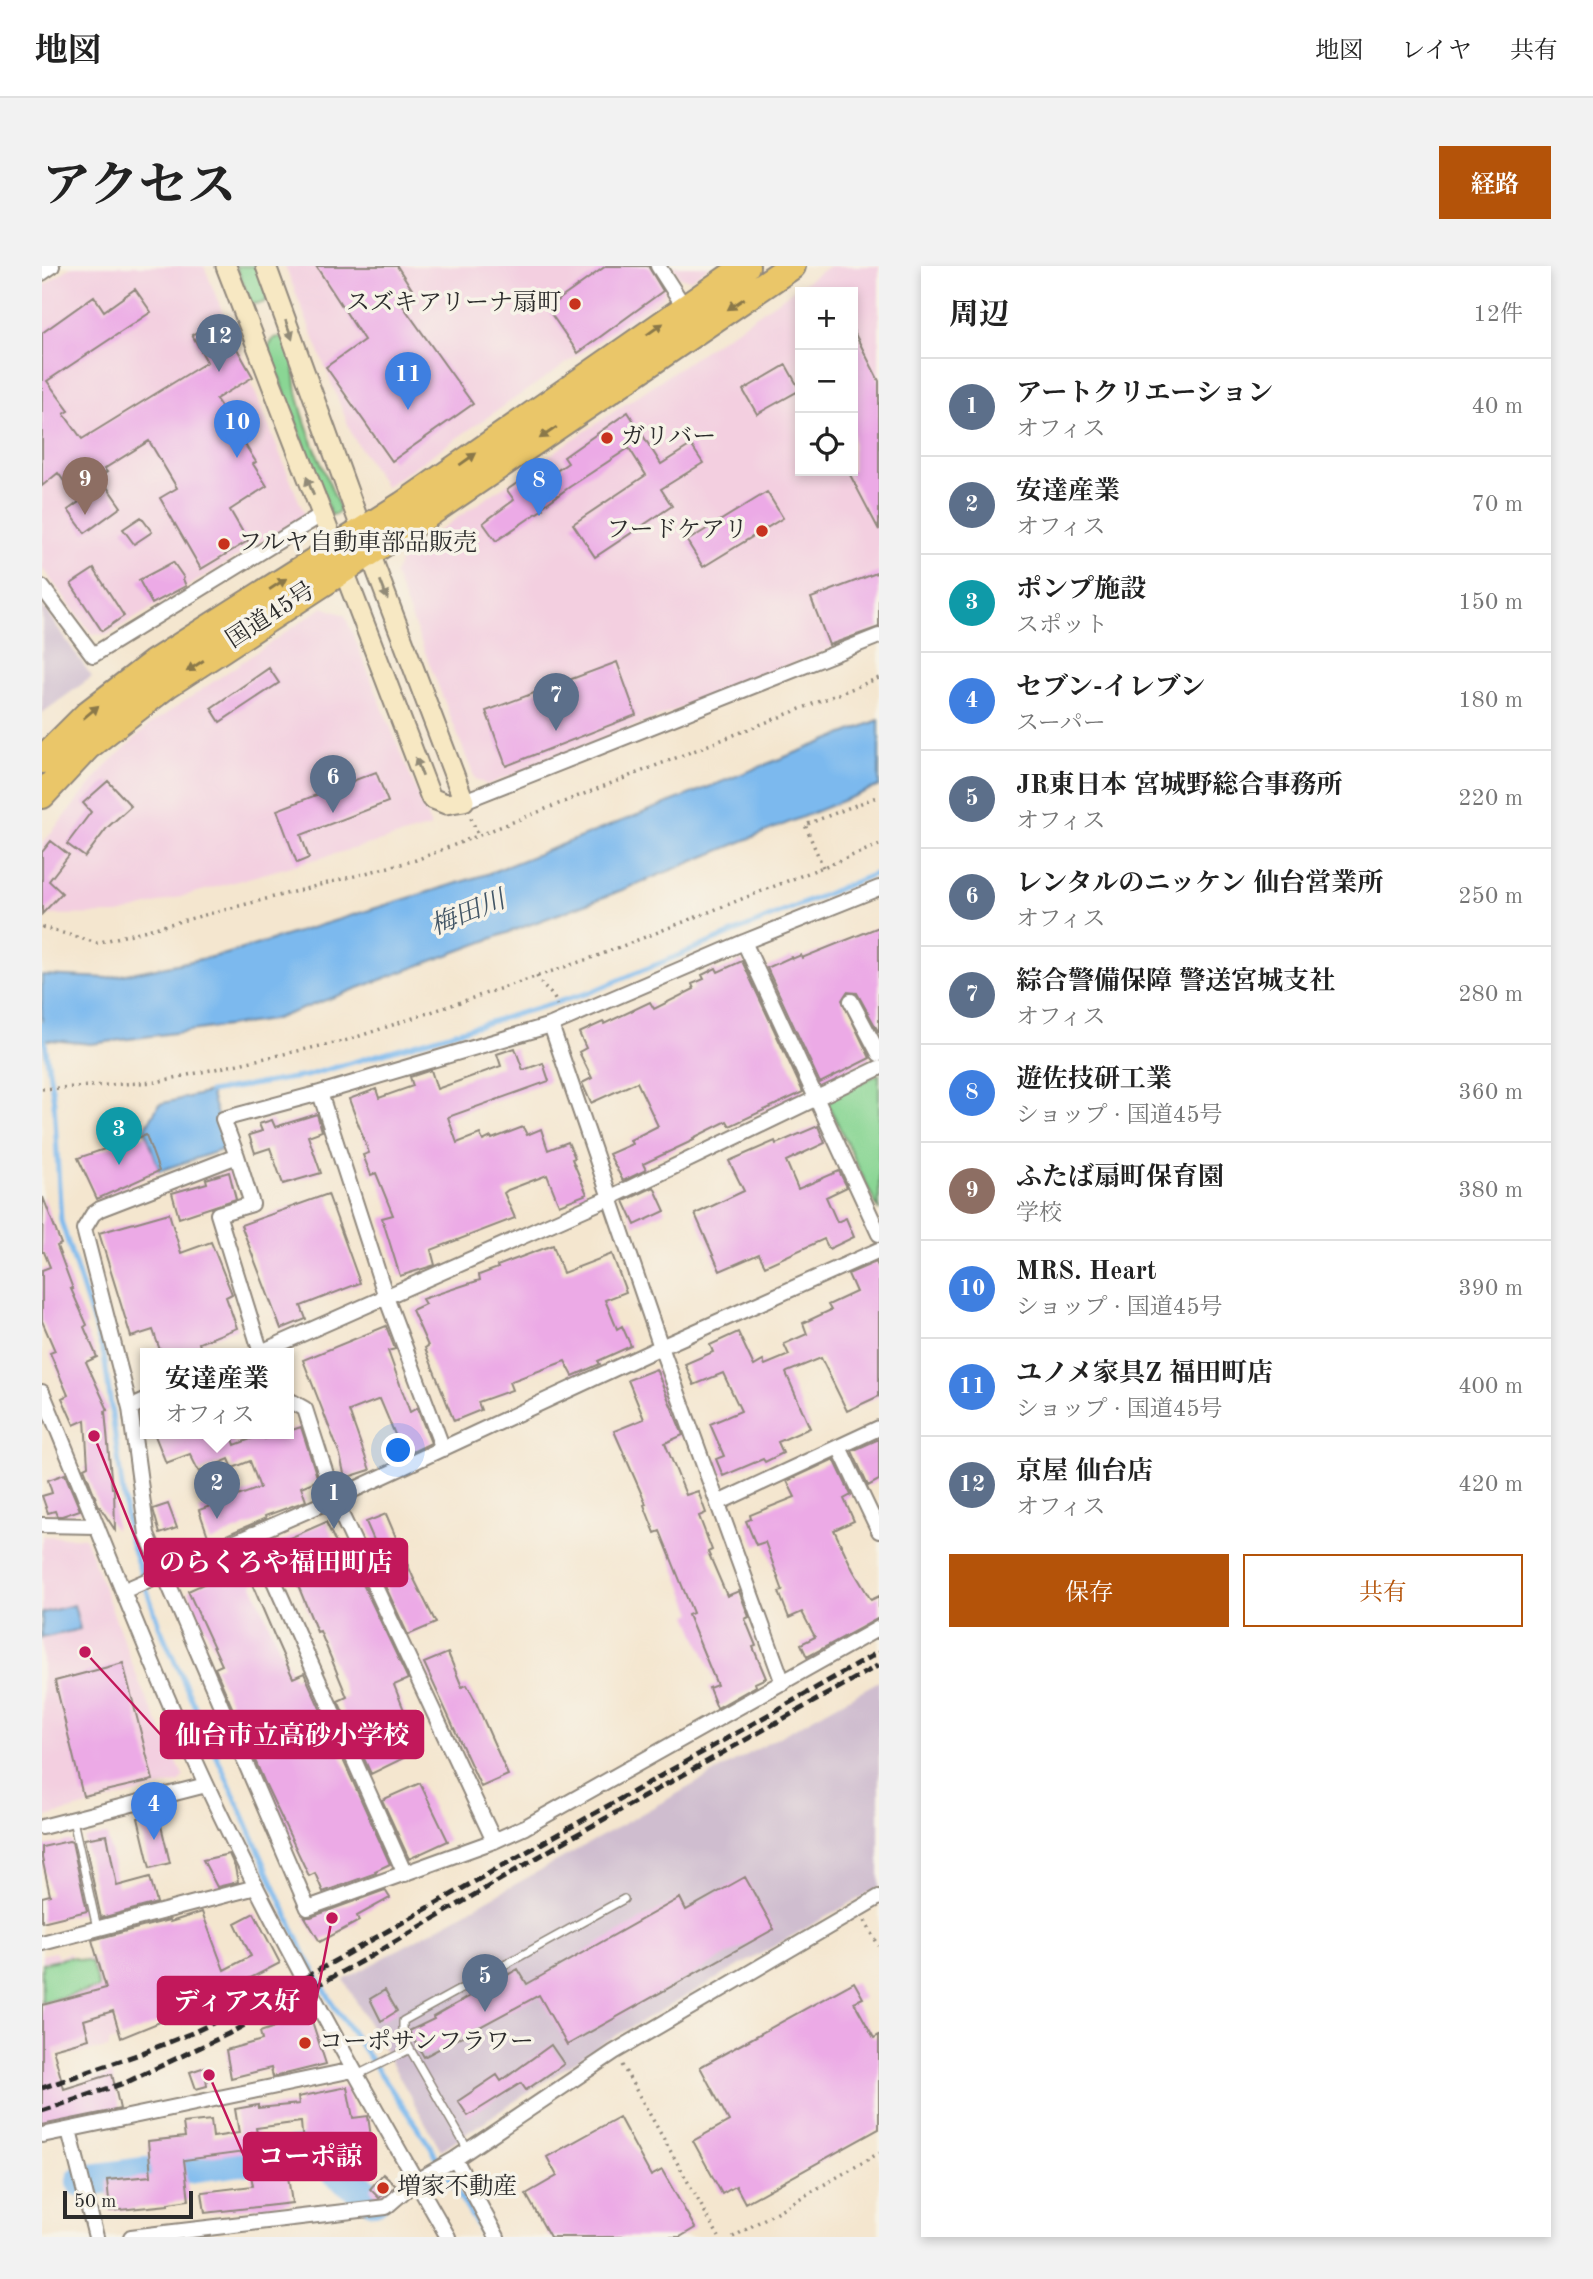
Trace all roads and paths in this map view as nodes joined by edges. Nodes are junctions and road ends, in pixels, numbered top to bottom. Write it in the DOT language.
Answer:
graph roads {
  1 [pos="52,266"];
  2 [pos="226,266"];
  3 [pos="266,266"];
  4 [pos="658,266"];
  5 [pos="746,266"];
  6 [pos="792,266"];
  7 [pos="42,273"];
  8 [pos="685,308"];
  9 [pos="321,515"];
  10 [pos="366,541"];
  11 [pos="340,558"];
  12 [pos="42,587"];
  13 [pos="879,636"];
  14 [pos="879,678"];
  15 [pos="42,760"];
  16 [pos="42,795"];
  17 [pos="879,796"];
  18 [pos="467,809"];
  19 [pos="478,835"];
  20 [pos="879,845"];
  21 [pos="823,867"];
  22 [pos="879,888"];
  23 [pos="42,927"];
  24 [pos="744,942"];
  25 [pos="537,976"];
  26 [pos="851,1001"];
  27 [pos="559,1011"];
  28 [pos="551,1025"];
  29 [pos="879,1054"];
  30 [pos="879,1068"];
  31 [pos="42,1089"];
  32 [pos="320,1093"];
  33 [pos="816,1098"];
  34 [pos="237,1156"];
  35 [pos="609,1198"];
  36 [pos="879,1234"];
  37 [pos="879,1250"];
  38 [pos="386,1297"];
  39 [pos="661,1347"];
  40 [pos="259,1348"];
  41 [pos="272,1348"];
  42 [pos="42,1392"];
  43 [pos="140,1403"];
  44 [pos="294,1403"];
  45 [pos="130,1408"];
  46 [pos="879,1428"];
  47 [pos="839,1447"];
  48 [pos="443,1449"];
  49 [pos="334,1499"];
  50 [pos="718,1503"];
  51 [pos="42,1525"];
  52 [pos="97,1526"];
  53 [pos="879,1531"];
  54 [pos="253,1534"];
  55 [pos="160,1576"];
  56 [pos="129,1589"];
  57 [pos="879,1628"];
  58 [pos="783,1683"];
  59 [pos="206,1785"];
  60 [pos="73,1820"];
  61 [pos="42,1827"];
  62 [pos="494,1841"];
  63 [pos="405,1874"];
  64 [pos="256,1887"];
  65 [pos="879,1897"];
  66 [pos="624,1899"];
  67 [pos="859,1909"];
  68 [pos="97,1928"];
  69 [pos="42,1943"];
  70 [pos="879,1946"];
  71 [pos="410,2049"];
  72 [pos="614,2052"];
  73 [pos="355,2073"];
  74 [pos="69,2130"];
  75 [pos="42,2135"];
  76 [pos="468,2150"];
  77 [pos="879,2153"];
  78 [pos="453,2159"];
  79 [pos="416,2181"];
  80 [pos="96,2237"];
  81 [pos="131,2237"];
  82 [pos="448,2237"];
  83 [pos="497,2237"];
  84 [pos="719,2237"];
  85 [pos="733,2237"];
  1 -- 7 [label="street"];
  9 -- 2 [label="street, one-way"];
  3 -- 10 [label="street, one-way"];
  4 -- 8 [label="street"];
  5 -- 8 [label="highway, 国道45号"];
  6 -- 10 [label="highway, 国道45号, one-way"];
  10 -- 8 [label="highway, 国道45号, one-way"];
  9 -- 11 [label="street"];
  9 -- 12 [label="street"];
  10 -- 11 [label="highway, 国道45号"];
  10 -- 18 [label="street, one-way"];
  15 -- 11 [label="highway, 国道45号, one-way"];
  11 -- 16 [label="highway, 国道45号, one-way"];
  18 -- 11 [label="street, one-way"];
  13 -- 18 [label="street"];
  14 -- 19 [label="path"];
  17 -- 21 [label="path"];
  18 -- 19 [label="path"];
  19 -- 23 [label="path"];
  20 -- 21 [label="path"];
  21 -- 25 [label="path"];
  22 -- 24 [label="street"];
  24 -- 28 [label="street"];
  24 -- 33 [label="street"];
  25 -- 27 [label="path"];
  25 -- 31 [label="path"];
  26 -- 29 [label="street"];
  28 -- 32 [label="street"];
  28 -- 35 [label="street"];
  30 -- 33 [label="street"];
  32 -- 34 [label="street"];
  32 -- 38 [label="street"];
  33 -- 35 [label="street"];
  33 -- 36 [label="street"];
  34 -- 40 [label="street"];
  34 -- 45 [label="street"];
  35 -- 38 [label="street"];
  35 -- 39 [label="street"];
  37 -- 39 [label="street"];
  38 -- 41 [label="street"];
  38 -- 48 [label="street"];
  39 -- 48 [label="street"];
  39 -- 50 [label="street"];
  42 -- 52 [label="street"];
  43 -- 45 [label="street"];
  44 -- 49 [label="street"];
  45 -- 55 [label="street"];
  46 -- 47 [label="street"];
  47 -- 50 [label="street"];
  47 -- 53 [label="street"];
  48 -- 49 [label="street"];
  49 -- 54 [label="street"];
  49 -- 62 [label="street"];
  50 -- 58 [label="street"];
  51 -- 52 [label="street"];
  52 -- 56 [label="street"];
  54 -- 55 [label="street"];
  54 -- 63 [label="street"];
  55 -- 56 [label="street"];
  55 -- 63 [label="street"];
  56 -- 59 [label="street"];
  57 -- 58 [label="street"];
  58 -- 62 [label="street"];
  59 -- 60 [label="street"];
  59 -- 64 [label="street"];
  60 -- 61 [label="street"];
  60 -- 68 [label="lane"];
  62 -- 63 [label="street"];
  64 -- 68 [label="street"];
  64 -- 73 [label="street"];
  65 -- 67 [label="street"];
  66 -- 71 [label="lane"];
  67 -- 70 [label="path"];
  67 -- 72 [label="street"];
  68 -- 69 [label="street"];
  71 -- 73 [label="lane"];
  71 -- 76 [label="lane"];
  72 -- 76 [label="street"];
  72 -- 84 [label="path"];
  73 -- 74 [label="street"];
  73 -- 79 [label="street"];
  74 -- 75 [label="street"];
  74 -- 80 [label="street"];
  76 -- 78 [label="street"];
  77 -- 85 [label="path"];
  78 -- 79 [label="street"];
  78 -- 83 [label="street"];
  79 -- 81 [label="street"];
  79 -- 82 [label="street"];
}
